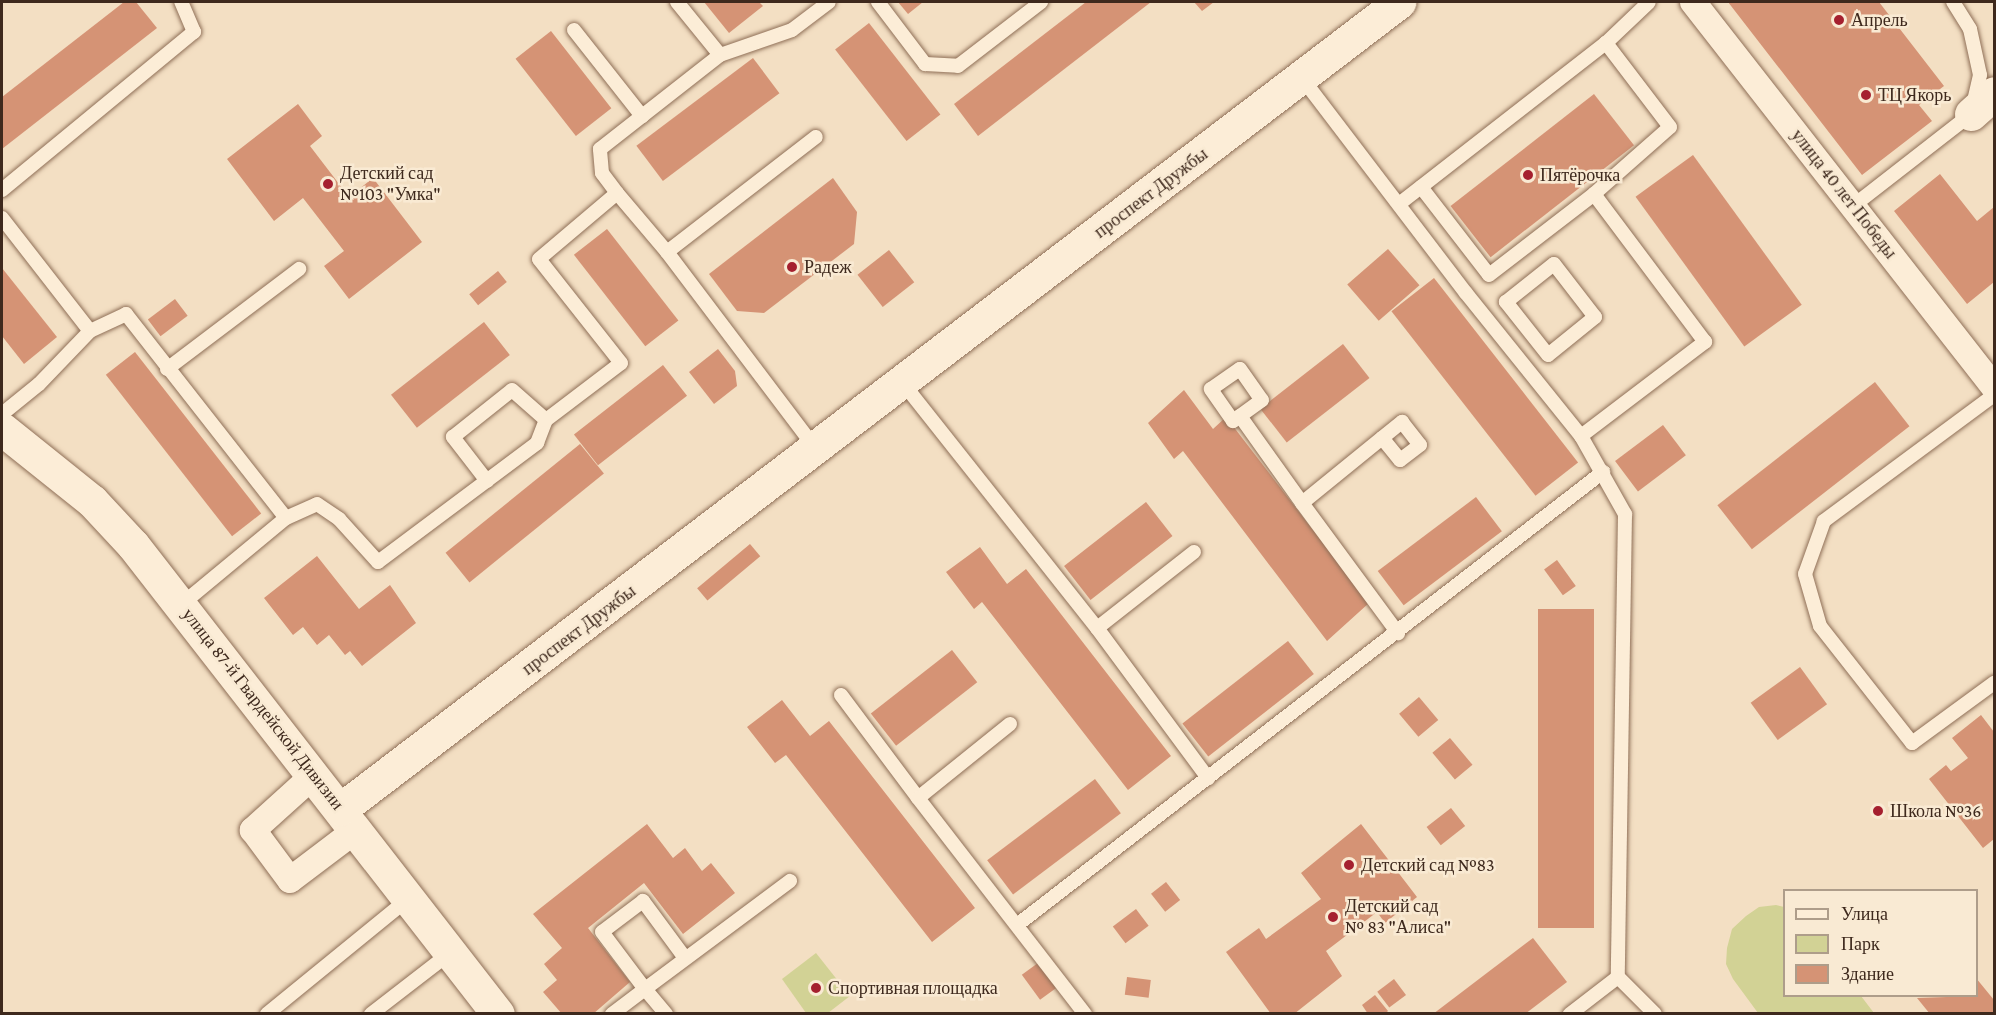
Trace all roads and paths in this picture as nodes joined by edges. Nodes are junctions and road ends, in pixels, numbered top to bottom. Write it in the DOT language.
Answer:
graph roads {
  1 [pos="182,2"];
  2 [pos="677,2"];
  3 [pos="829,2"];
  4 [pos="878,2"];
  5 [pos="1041,2"];
  6 [pos="1399,2"];
  7 [pos="1649,2"];
  8 [pos="1693,2"];
  9 [pos="1953,2"];
  10 [pos="574,30"];
  11 [pos="1606,43"];
  12 [pos="720,55"];
  13 [pos="1302,78"];
  14 [pos="1983,103"];
  15 [pos="642,116"];
  16 [pos="816,137"];
  17 [pos="1421,187"];
  18 [pos="2,190"];
  19 [pos="617,194"];
  20 [pos="1594,194"];
  21 [pos="1399,204"];
  22 [pos="1853,206"];
  23 [pos="2,218"];
  24 [pos="667,252"];
  25 [pos="299,268"];
  26 [pos="1513,311"];
  27 [pos="1493,325"];
  28 [pos="90,331"];
  29 [pos="167,369"];
  30 [pos="902,382"];
  31 [pos="1995,387"];
  32 [pos="1995,395"];
  33 [pos="2,414"];
  34 [pos="1240,416"];
  35 [pos="546,420"];
  36 [pos="2,429"];
  37 [pos="1581,436"];
  38 [pos="1382,438"];
  39 [pos="815,448"];
  40 [pos="1603,472"];
  41 [pos="487,481"];
  42 [pos="1302,503"];
  43 [pos="286,518"];
  44 [pos="1194,552"];
  45 [pos="182,604"];
  46 [pos="1097,628"];
  47 [pos="1398,633"];
  48 [pos="1995,683"];
  49 [pos="841,695"];
  50 [pos="1010,724"];
  51 [pos="315,774"];
  52 [pos="1208,778"];
  53 [pos="918,798"];
  54 [pos="349,819"];
  55 [pos="790,881"];
  56 [pos="408,899"];
  57 [pos="1017,925"];
  58 [pos="450,952"];
  59 [pos="685,958"];
  60 [pos="1618,977"];
  61 [pos="645,988"];
  62 [pos="267,1014"];
  63 [pos="370,1014"];
  64 [pos="498,1014"];
  65 [pos="612,1014"];
  66 [pos="666,1014"];
  67 [pos="1085,1014"];
  68 [pos="1570,1014"];
  69 [pos="1654,1014"];
  1 -- 18 [label="lane"];
  2 -- 12 [label="lane"];
  3 -- 12 [label="lane"];
  4 -- 5 [label="lane"];
  6 -- 13 [label="street, проспект Дружбы"];
  7 -- 11 [label="lane"];
  8 -- 22 [label="street, улица 40 лет Победы"];
  9 -- 14 [label="lane"];
  10 -- 15 [label="lane"];
  11 -- 17 [label="lane"];
  11 -- 20 [label="lane"];
  12 -- 15 [label="lane"];
  13 -- 21 [label="lane"];
  13 -- 30 [label="street, проспект Дружбы"];
  14 -- 22 [label="lane"];
  15 -- 19 [label="lane"];
  16 -- 24 [label="lane"];
  17 -- 20 [label="lane"];
  17 -- 21 [label="lane"];
  19 -- 24 [label="lane"];
  19 -- 35 [label="lane"];
  20 -- 37 [label="lane"];
  21 -- 27 [label="lane"];
  22 -- 31 [label="street, улица 40 лет Победы"];
  23 -- 28 [label="lane"];
  24 -- 39 [label="lane"];
  25 -- 29 [label="lane"];
  26 -- 26 [label="lane"];
  26 -- 27 [label="lane"];
  27 -- 37 [label="lane"];
  28 -- 29 [label="lane"];
  28 -- 33 [label="lane"];
  29 -- 43 [label="lane"];
  30 -- 39 [label="street, проспект Дружбы"];
  30 -- 46 [label="lane"];
  32 -- 48 [label="lane"];
  34 -- 42 [label="lane"];
  35 -- 41 [label="lane"];
  35 -- 41 [label="lane"];
  36 -- 45 [label="street, улица 87-й Гвардейской Дивизии"];
  37 -- 40 [label="lane"];
  38 -- 42 [label="lane"];
  39 -- 54 [label="street, проспект Дружбы"];
  40 -- 47 [label="lane"];
  40 -- 60 [label="lane"];
  41 -- 43 [label="lane"];
  42 -- 47 [label="lane"];
  43 -- 45 [label="lane"];
  44 -- 46 [label="lane"];
  45 -- 51 [label="street, улица 87-й Гвардейской Дивизии"];
  46 -- 52 [label="lane"];
  47 -- 52 [label="lane"];
  49 -- 53 [label="lane"];
  50 -- 53 [label="lane"];
  51 -- 54 [label="street, улица 87-й Гвардейской Дивизии"];
  51 -- 54 [label="street"];
  52 -- 57 [label="lane"];
  53 -- 57 [label="lane"];
  54 -- 56 [label="street, улица 87-й Гвардейской Дивизии"];
  55 -- 59 [label="lane"];
  56 -- 58 [label="street, улица 87-й Гвардейской Дивизии"];
  56 -- 62 [label="lane"];
  57 -- 67 [label="lane"];
  58 -- 63 [label="lane"];
  58 -- 64 [label="street, улица 87-й Гвардейской Дивизии"];
  59 -- 61 [label="lane"];
  59 -- 61 [label="lane"];
  60 -- 68 [label="lane"];
  60 -- 69 [label="lane"];
  61 -- 65 [label="lane"];
  61 -- 66 [label="lane"];
}
